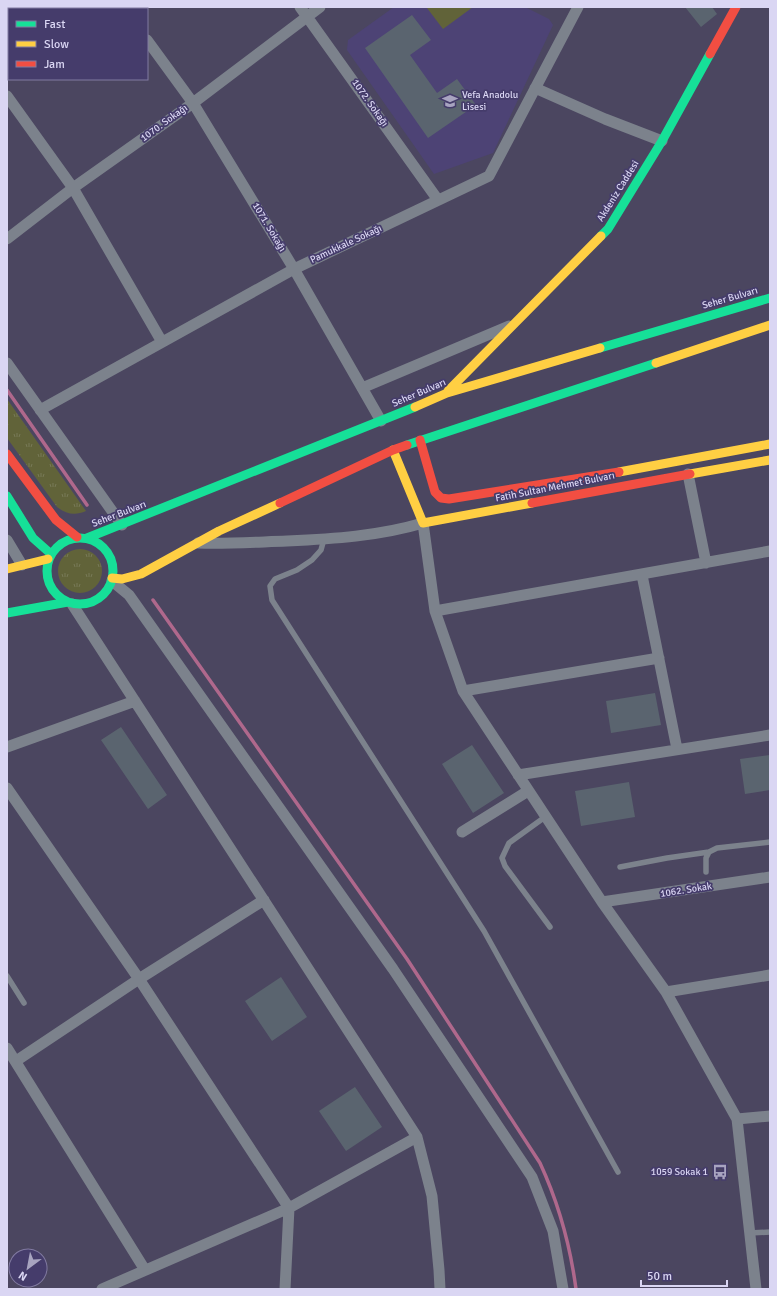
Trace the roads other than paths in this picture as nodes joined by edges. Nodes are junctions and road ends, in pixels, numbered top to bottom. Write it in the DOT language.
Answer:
graph roads {
  1 [pos="300,7"];
  2 [pos="320,7"];
  3 [pos="736,7"];
  4 [pos="574,8"];
  5 [pos="308,17"];
  6 [pos="148,41"];
  7 [pos="535,88"];
  8 [pos="7,96"];
  9 [pos="193,103"];
  10 [pos="662,141"];
  11 [pos="73,188"];
  12 [pos="438,200"];
  13 [pos="7,238"];
  14 [pos="294,269"];
  15 [pos="770,298"];
  16 [pos="515,323"];
  17 [pos="770,325"];
  18 [pos="162,342"];
  19 [pos="7,364"];
  20 [pos="362,388"];
  21 [pos="447,392"];
  22 [pos="40,410"];
  23 [pos="380,421"];
  24 [pos="420,440"];
  25 [pos="770,444"];
  26 [pos="393,450"];
  27 [pos="7,454"];
  28 [pos="770,460"];
  29 [pos="688,474"];
  30 [pos="8,498"];
  31 [pos="423,523"];
  32 [pos="122,525"];
  33 [pos="82,538"];
  34 [pos="324,539"];
  35 [pos="7,540"];
  36 [pos="198,543"];
  37 [pos="770,551"];
  38 [pos="50,556"];
  39 [pos="706,563"];
  40 [pos="22,565"];
  41 [pos="7,569"];
  42 [pos="642,575"];
  43 [pos="112,579"];
  44 [pos="70,603"];
  45 [pos="435,611"];
  46 [pos="7,613"];
  47 [pos="659,658"];
  48 [pos="463,691"];
  49 [pos="135,701"];
  50 [pos="770,735"];
  51 [pos="7,747"];
  52 [pos="677,750"];
  53 [pos="518,775"];
  54 [pos="7,788"];
  55 [pos="528,791"];
  56 [pos="546,817"];
  57 [pos="462,832"];
  58 [pos="770,842"];
  59 [pos="709,852"];
  60 [pos="620,867"];
  61 [pos="706,872"];
  62 [pos="770,877"];
  63 [pos="264,900"];
  64 [pos="602,902"];
  65 [pos="550,928"];
  66 [pos="770,975"];
  67 [pos="7,976"];
  68 [pos="139,978"];
  69 [pos="666,992"];
  70 [pos="24,1003"];
  71 [pos="7,1048"];
  72 [pos="16,1061"];
  73 [pos="770,1116"];
  74 [pos="737,1119"];
  75 [pos="417,1137"];
  76 [pos="618,1172"];
  77 [pos="289,1208"];
  78 [pos="770,1232"];
  79 [pos="750,1233"];
  80 [pos="145,1270"];
  81 [pos="102,1289"];
  82 [pos="285,1289"];
  83 [pos="440,1289"];
  84 [pos="563,1289"];
  85 [pos="756,1289"];
  1 -- 5 [label="street, 1072. Sokağı"];
  2 -- 5 [label="street, 1070. Sokağı"];
  3 -- 10 [label="main road, Akdeniz Caddesi"];
  4 -- 7 [label="street, Pamukkale Sokağı"];
  5 -- 9 [label="street, 1070. Sokağı"];
  5 -- 12 [label="street, 1072. Sokağı"];
  6 -- 9 [label="street, 1071. Sokağı"];
  7 -- 10 [label="street"];
  7 -- 12 [label="street, Pamukkale Sokağı"];
  8 -- 11 [label="street"];
  9 -- 11 [label="street, 1070. Sokağı"];
  9 -- 14 [label="street, 1071. Sokağı"];
  10 -- 16 [label="main road, Akdeniz Caddesi"];
  11 -- 13 [label="street, 1070. Sokağı"];
  11 -- 18 [label="street"];
  12 -- 14 [label="street, Pamukkale Sokağı"];
  14 -- 18 [label="street, Pamukkale Sokağı"];
  14 -- 20 [label="street, 1071. Sokağı"];
  15 -- 21 [label="main road, Seher Bulvarı"];
  16 -- 20 [label="street"];
  16 -- 21 [label="main road, Akdeniz Caddesi"];
  17 -- 24 [label="main road"];
  18 -- 22 [label="street, Pamukkale Sokağı"];
  19 -- 22 [label="street"];
  20 -- 23 [label="street, 1071. Sokağı"];
  21 -- 23 [label="main road, Seher Bulvarı"];
  22 -- 32 [label="street"];
  23 -- 32 [label="main road, Seher Bulvarı"];
  24 -- 25 [label="main road, Fatih Sultan Mehmet Bulvarı"];
  24 -- 26 [label="main road"];
  26 -- 31 [label="main road"];
  26 -- 36 [label="main road"];
  27 -- 33 [label="main road"];
  28 -- 29 [label="main road, Fatih Sultan Mehmet Bulvarı"];
  29 -- 31 [label="main road, Fatih Sultan Mehmet Bulvarı"];
  29 -- 39 [label="street"];
  30 -- 38 [label="main road"];
  31 -- 34 [label="street"];
  31 -- 45 [label="street"];
  32 -- 33 [label="main road, Seher Bulvarı"];
  33 -- 38 [label="main road"];
  33 -- 43 [label="main road"];
  34 -- 36 [label="street"];
  34 -- 76 [label="lane"];
  35 -- 40 [label="street"];
  36 -- 43 [label="main road"];
  37 -- 39 [label="street"];
  38 -- 40 [label="main road"];
  38 -- 44 [label="main road"];
  39 -- 42 [label="street"];
  40 -- 41 [label="main road"];
  42 -- 45 [label="street"];
  42 -- 47 [label="street"];
  43 -- 44 [label="main road"];
  43 -- 84 [label="street"];
  44 -- 46 [label="main road"];
  44 -- 49 [label="street"];
  45 -- 48 [label="street"];
  47 -- 48 [label="street"];
  47 -- 52 [label="street"];
  48 -- 53 [label="street"];
  49 -- 51 [label="street"];
  49 -- 63 [label="street"];
  50 -- 52 [label="street"];
  52 -- 53 [label="street"];
  53 -- 55 [label="street"];
  54 -- 68 [label="street"];
  55 -- 56 [label="street"];
  55 -- 57 [label="street"];
  56 -- 64 [label="street"];
  56 -- 65 [label="lane"];
  58 -- 59 [label="lane"];
  59 -- 60 [label="lane"];
  59 -- 61 [label="lane"];
  62 -- 64 [label="street, 1062. Sokak"];
  63 -- 68 [label="street"];
  63 -- 75 [label="street"];
  64 -- 69 [label="street"];
  66 -- 69 [label="street"];
  67 -- 70 [label="lane"];
  68 -- 72 [label="street"];
  68 -- 77 [label="street"];
  69 -- 74 [label="street"];
  71 -- 72 [label="street"];
  72 -- 80 [label="street"];
  73 -- 74 [label="street"];
  74 -- 79 [label="street"];
  75 -- 77 [label="street"];
  75 -- 83 [label="street"];
  77 -- 80 [label="street"];
  77 -- 82 [label="street"];
  78 -- 79 [label="lane"];
  79 -- 85 [label="street"];
  80 -- 81 [label="street"];
}
